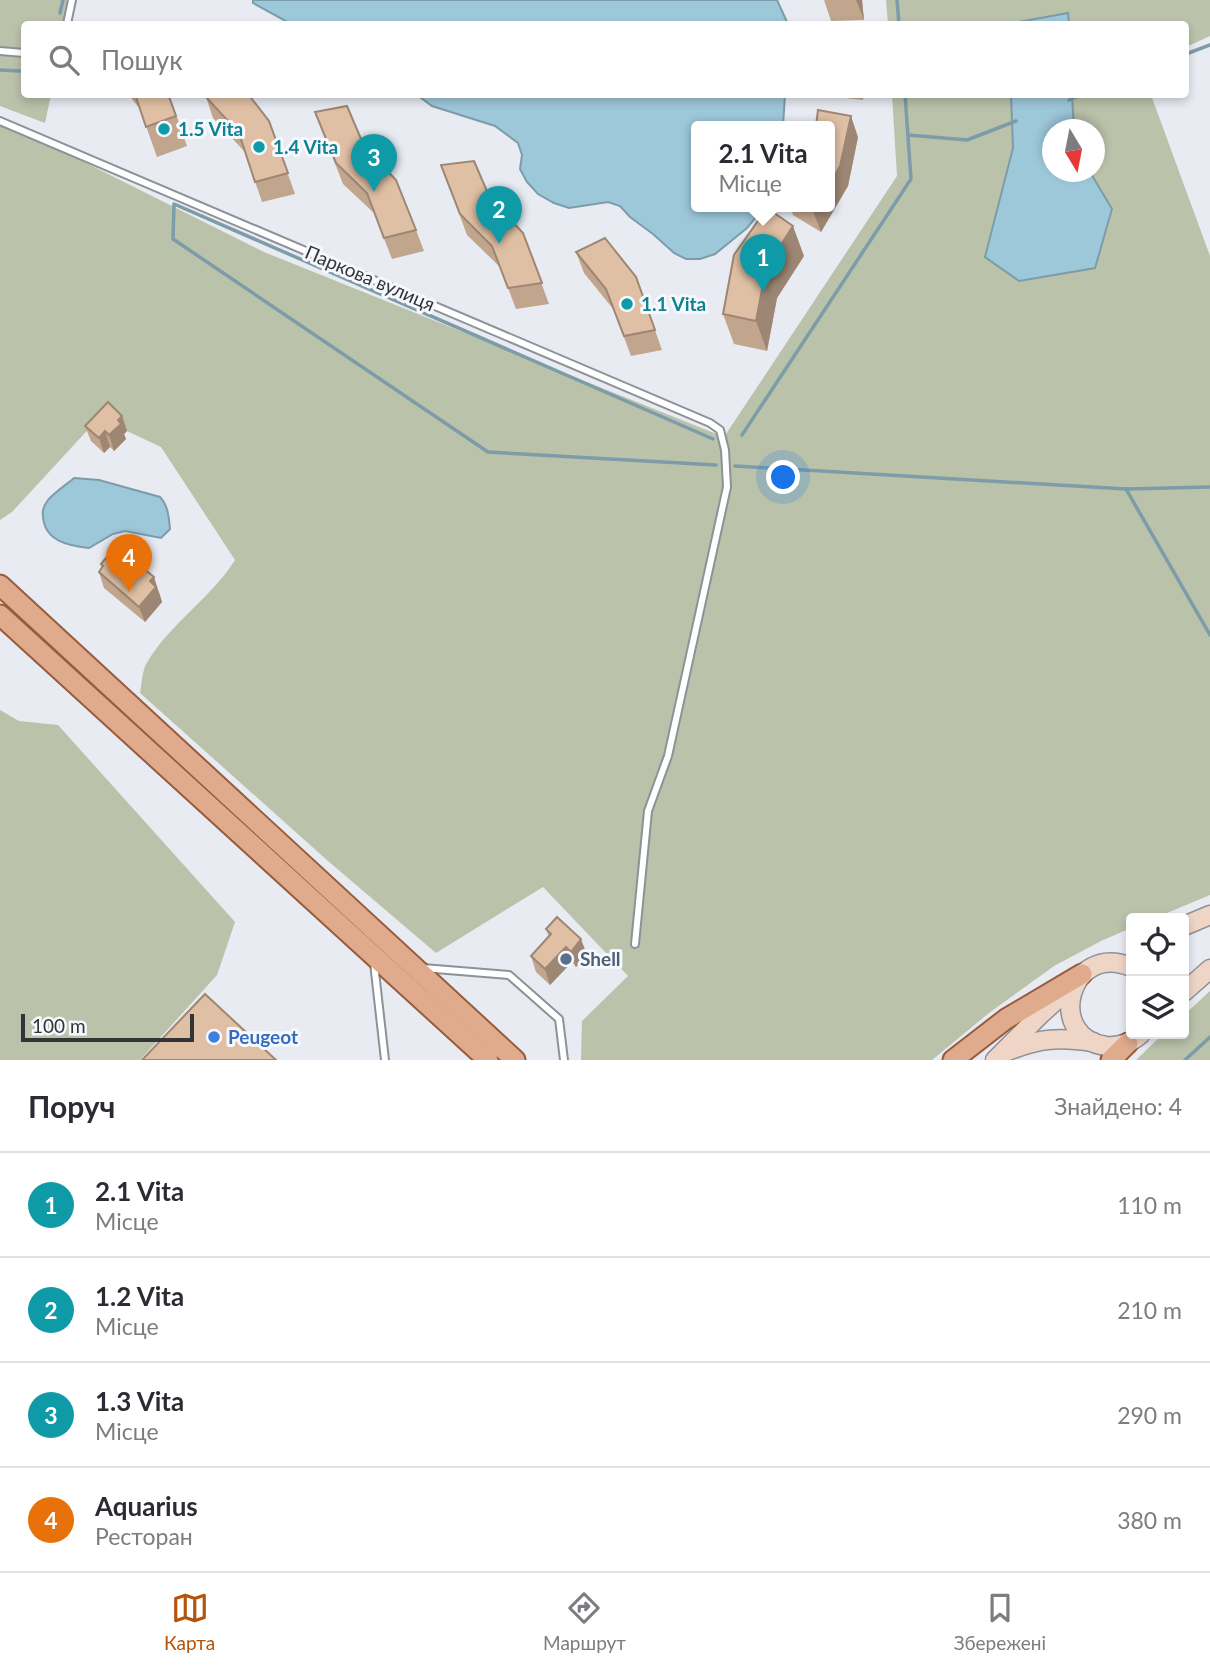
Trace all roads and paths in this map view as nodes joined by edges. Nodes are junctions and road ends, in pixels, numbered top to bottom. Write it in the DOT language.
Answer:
graph roads {
  1 [pos="72,0"];
  2 [pos="68,21"];
  3 [pos="0,51"];
  4 [pos="21,54"];
  5 [pos="0,121"];
  6 [pos="0,585"];
  7 [pos="0,615"];
  8 [pos="1210,915"];
  9 [pos="1189,924"];
  10 [pos="635,944"];
  11 [pos="1126,952"];
  12 [pos="373,954"];
  13 [pos="1100,964"];
  14 [pos="1126,965"];
  15 [pos="413,967"];
  16 [pos="1210,969"];
  17 [pos="1079,979"];
  18 [pos="1189,988"];
  19 [pos="1132,1039"];
  20 [pos="1133,1039"];
  21 [pos="1093,1042"];
  22 [pos="998,1057"];
  23 [pos="385,1060"];
  24 [pos="488,1060"];
  25 [pos="515,1060"];
  26 [pos="564,1060"];
  27 [pos="953,1060"];
  28 [pos="1111,1060"];
  1 -- 2 [label="lane"];
  3 -- 4 [label="lane"];
  5 -- 10 [label="lane, Паркова вулиця"];
  6 -- 15 [label="main road"];
  7 -- 12 [label="main road"];
  8 -- 9 [label="main road"];
  11 -- 13 [label="main road"];
  12 -- 23 [label="lane"];
  12 -- 24 [label="main road"];
  13 -- 14 [label="main road"];
  13 -- 17 [label="main road"];
  15 -- 25 [label="main road"];
  15 -- 26 [label="lane"];
  16 -- 18 [label="main road"];
  17 -- 21 [label="main road"];
  17 -- 22 [label="main road"];
  17 -- 27 [label="main road"];
  19 -- 21 [label="main road"];
  20 -- 28 [label="main road"];
  21 -- 22 [label="main road"];
}
